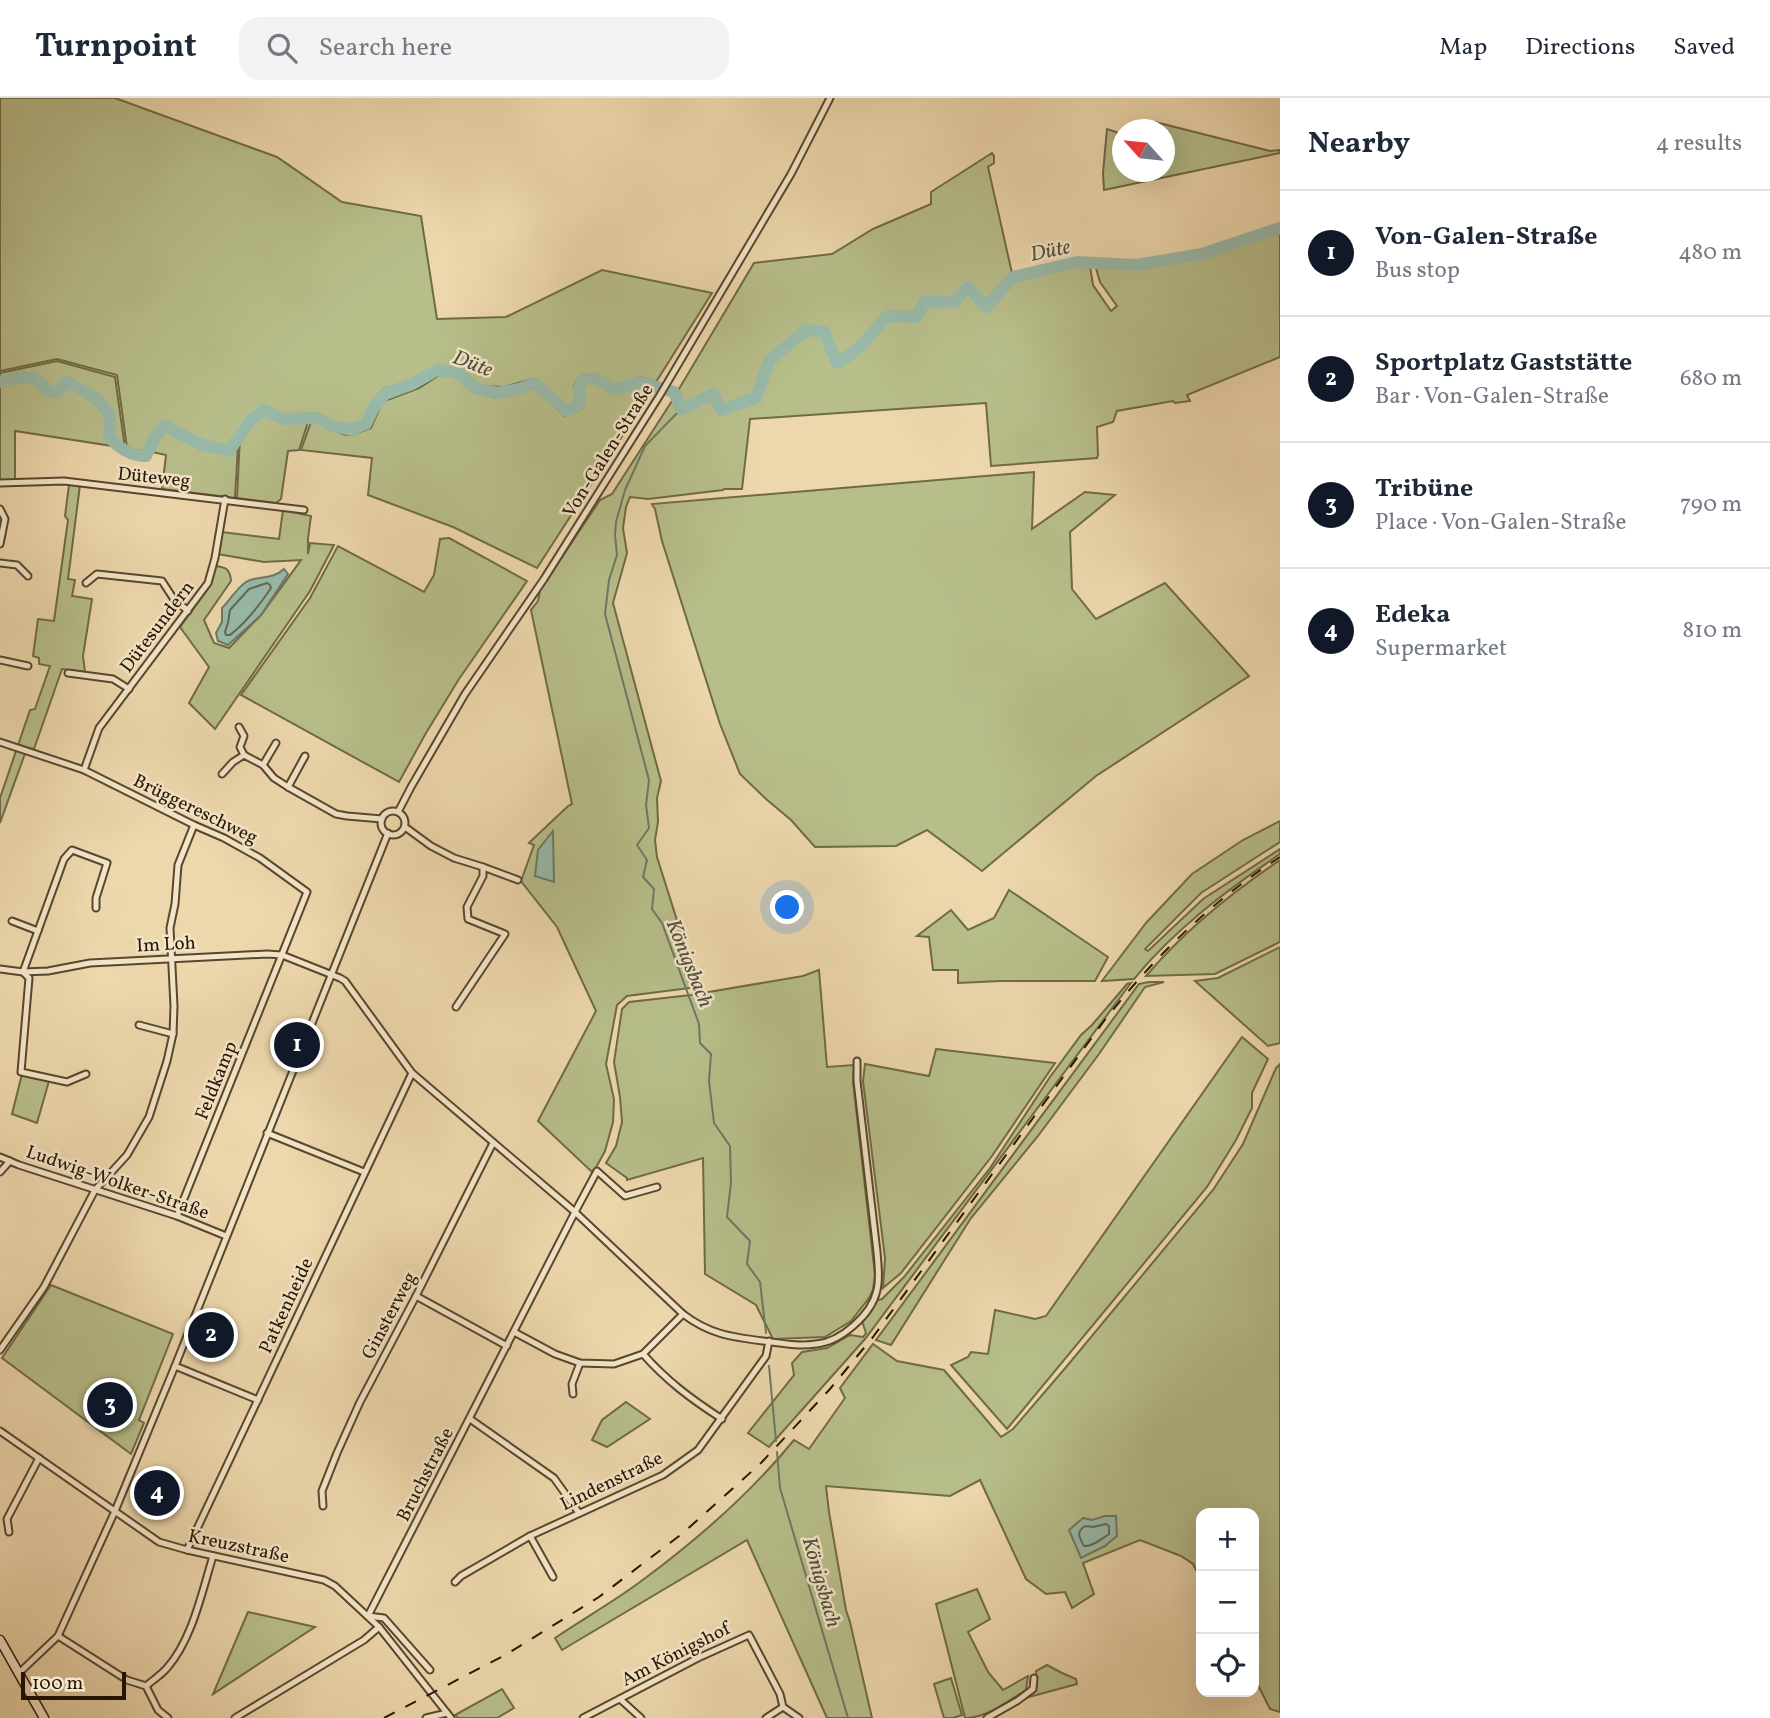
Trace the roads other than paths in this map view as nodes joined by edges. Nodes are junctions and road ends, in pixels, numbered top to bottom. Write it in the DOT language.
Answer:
graph roads {
  1 [pos="830,98"];
  2 [pos="0,483"];
  3 [pos="225,499"];
  4 [pos="0,509"];
  5 [pos="304,510"];
  6 [pos="0,544"];
  7 [pos="0,562"];
  8 [pos="28,576"];
  9 [pos="86,583"];
  10 [pos="188,611"];
  11 [pos="0,660"];
  12 [pos="28,666"];
  13 [pos="68,673"];
  14 [pos="129,689"];
  15 [pos="239,727"];
  16 [pos="0,742"];
  17 [pos="276,743"];
  18 [pos="244,755"];
  19 [pos="305,756"];
  20 [pos="263,765"];
  21 [pos="84,770"];
  22 [pos="222,774"];
  23 [pos="288,787"];
  24 [pos="398,812"];
  25 [pos="382,819"];
  26 [pos="194,825"];
  27 [pos="405,827"];
  28 [pos="388,833"];
  29 [pos="483,867"];
  30 [pos="518,880"];
  31 [pos="96,908"];
  32 [pos="12,921"];
  33 [pos="38,931"];
  34 [pos="282,956"];
  35 [pos="172,958"];
  36 [pos="0,969"];
  37 [pos="23,972"];
  38 [pos="331,975"];
  39 [pos="456,1007"];
  40 [pos="139,1026"];
  41 [pos="173,1034"];
  42 [pos="857,1061"];
  43 [pos="412,1073"];
  44 [pos="86,1074"];
  45 [pos="267,1133"];
  46 [pos="493,1143"];
  47 [pos="0,1157"];
  48 [pos="10,1161"];
  49 [pos="0,1172"];
  50 [pos="364,1172"];
  51 [pos="657,1187"];
  52 [pos="95,1190"];
  53 [pos="575,1212"];
  54 [pos="177,1216"];
  55 [pos="226,1236"];
  56 [pos="416,1296"];
  57 [pos="683,1314"];
  58 [pos="514,1332"];
  59 [pos="769,1341"];
  60 [pos="507,1346"];
  61 [pos="0,1350"];
  62 [pos="643,1354"];
  63 [pos="580,1363"];
  64 [pos="175,1366"];
  65 [pos="573,1394"];
  66 [pos="258,1400"];
  67 [pos="470,1419"];
  68 [pos="722,1419"];
  69 [pos="0,1431"];
  70 [pos="39,1458"];
  71 [pos="323,1506"];
  72 [pos="115,1511"];
  73 [pos="579,1513"];
  74 [pos="9,1532"];
  75 [pos="530,1536"];
  76 [pos="187,1550"];
  77 [pos="213,1556"];
  78 [pos="553,1577"];
  79 [pos="455,1582"];
  80 [pos="368,1616"];
  81 [pos="379,1627"];
  82 [pos="58,1636"];
  83 [pos="0,1640"];
  84 [pos="430,1670"];
  85 [pos="19,1672"];
  86 [pos="1034,1678"];
  87 [pos="146,1686"];
  88 [pos="620,1699"];
  89 [pos="783,1707"];
  90 [pos="449,1715"];
  91 [pos="44,1718"];
  92 [pos="168,1718"];
  93 [pos="235,1718"];
  94 [pos="426,1718"];
  95 [pos="583,1718"];
  96 [pos="641,1718"];
  97 [pos="766,1718"];
  98 [pos="799,1718"];
  99 [pos="987,1718"];
  1 -- 24 [label="street, Von-Galen-Straße"];
  2 -- 3 [label="street, Düteweg"];
  3 -- 5 [label="street, Düteweg"];
  3 -- 10 [label="street, Dütesundern"];
  4 -- 6 [label="street"];
  7 -- 8 [label="street"];
  9 -- 10 [label="street"];
  10 -- 14 [label="street, Dütesundern"];
  11 -- 12 [label="street"];
  13 -- 14 [label="street, Dütesundern"];
  14 -- 21 [label="street, Dütesundern"];
  15 -- 18 [label="street"];
  16 -- 21 [label="street, Brüggereschweg"];
  17 -- 20 [label="street"];
  18 -- 20 [label="street"];
  18 -- 22 [label="street"];
  19 -- 23 [label="street"];
  20 -- 23 [label="street"];
  21 -- 26 [label="street, Brüggereschweg"];
  23 -- 25 [label="street"];
  24 -- 25 [label="street"];
  24 -- 27 [label="street"];
  25 -- 28 [label="street"];
  26 -- 34 [label="street, Brüggereschweg"];
  26 -- 35 [label="street"];
  27 -- 28 [label="street"];
  27 -- 29 [label="street"];
  28 -- 38 [label="street"];
  29 -- 30 [label="street"];
  29 -- 39 [label="street"];
  31 -- 33 [label="street"];
  32 -- 33 [label="street"];
  33 -- 37 [label="street"];
  34 -- 35 [label="street, Im Loh"];
  34 -- 38 [label="street, Im Loh"];
  34 -- 54 [label="street, Feldkamp"];
  35 -- 37 [label="street, Im Loh"];
  35 -- 41 [label="street"];
  36 -- 37 [label="street, Im Loh"];
  37 -- 44 [label="street"];
  38 -- 43 [label="street, Im Loh"];
  38 -- 45 [label="street"];
  40 -- 41 [label="street"];
  41 -- 52 [label="street"];
  42 -- 59 [label="street, Im Loh"];
  43 -- 46 [label="street, Im Loh"];
  43 -- 50 [label="street, Patkenheide"];
  45 -- 50 [label="street"];
  45 -- 55 [label="street"];
  46 -- 53 [label="street, Im Loh"];
  46 -- 56 [label="street, Ginsterweg"];
  47 -- 48 [label="street, Ludwig-Wolker-Straße"];
  48 -- 49 [label="street"];
  48 -- 52 [label="street, Ludwig-Wolker-Straße"];
  50 -- 66 [label="street, Patkenheide"];
  51 -- 53 [label="street, Bruchstraße"];
  52 -- 54 [label="street, Ludwig-Wolker-Straße"];
  52 -- 61 [label="street"];
  53 -- 57 [label="street, Im Loh"];
  53 -- 58 [label="street, Bruchstraße"];
  54 -- 55 [label="street, Ludwig-Wolker-Straße"];
  55 -- 64 [label="street"];
  56 -- 60 [label="street"];
  56 -- 71 [label="street, Ginsterweg"];
  57 -- 59 [label="street, Im Loh"];
  57 -- 62 [label="street"];
  58 -- 60 [label="street, Bruchstraße"];
  58 -- 63 [label="street"];
  59 -- 68 [label="street, Lindenstraße"];
  60 -- 67 [label="street, Bruchstraße"];
  62 -- 63 [label="street"];
  62 -- 68 [label="street"];
  63 -- 65 [label="street"];
  64 -- 66 [label="street"];
  64 -- 72 [label="street"];
  66 -- 76 [label="street, Patkenheide"];
  67 -- 73 [label="street"];
  67 -- 80 [label="street, Bruchstraße"];
  68 -- 73 [label="street, Lindenstraße"];
  69 -- 70 [label="street, Kreuzstraße"];
  70 -- 72 [label="street, Kreuzstraße"];
  70 -- 74 [label="street"];
  72 -- 76 [label="street, Kreuzstraße"];
  72 -- 82 [label="street"];
  73 -- 75 [label="street, Lindenstraße"];
  75 -- 78 [label="street"];
  75 -- 79 [label="street, Lindenstraße"];
  76 -- 77 [label="street, Kreuzstraße"];
  77 -- 80 [label="street, Kreuzstraße"];
  77 -- 87 [label="street"];
  80 -- 81 [label="street, Kreuzstraße"];
  80 -- 84 [label="street"];
  81 -- 90 [label="street, Kreuzstraße"];
  81 -- 93 [label="street"];
  82 -- 85 [label="street"];
  82 -- 87 [label="street"];
  83 -- 85 [label="street"];
  85 -- 91 [label="street"];
  86 -- 99 [label="street"];
  87 -- 92 [label="street"];
  88 -- 89 [label="street, Am Königshof"];
  88 -- 95 [label="street, Am Königshof"];
  88 -- 96 [label="street, Am Königshof"];
  89 -- 97 [label="street"];
  89 -- 98 [label="street"];
  90 -- 94 [label="street"];
}
